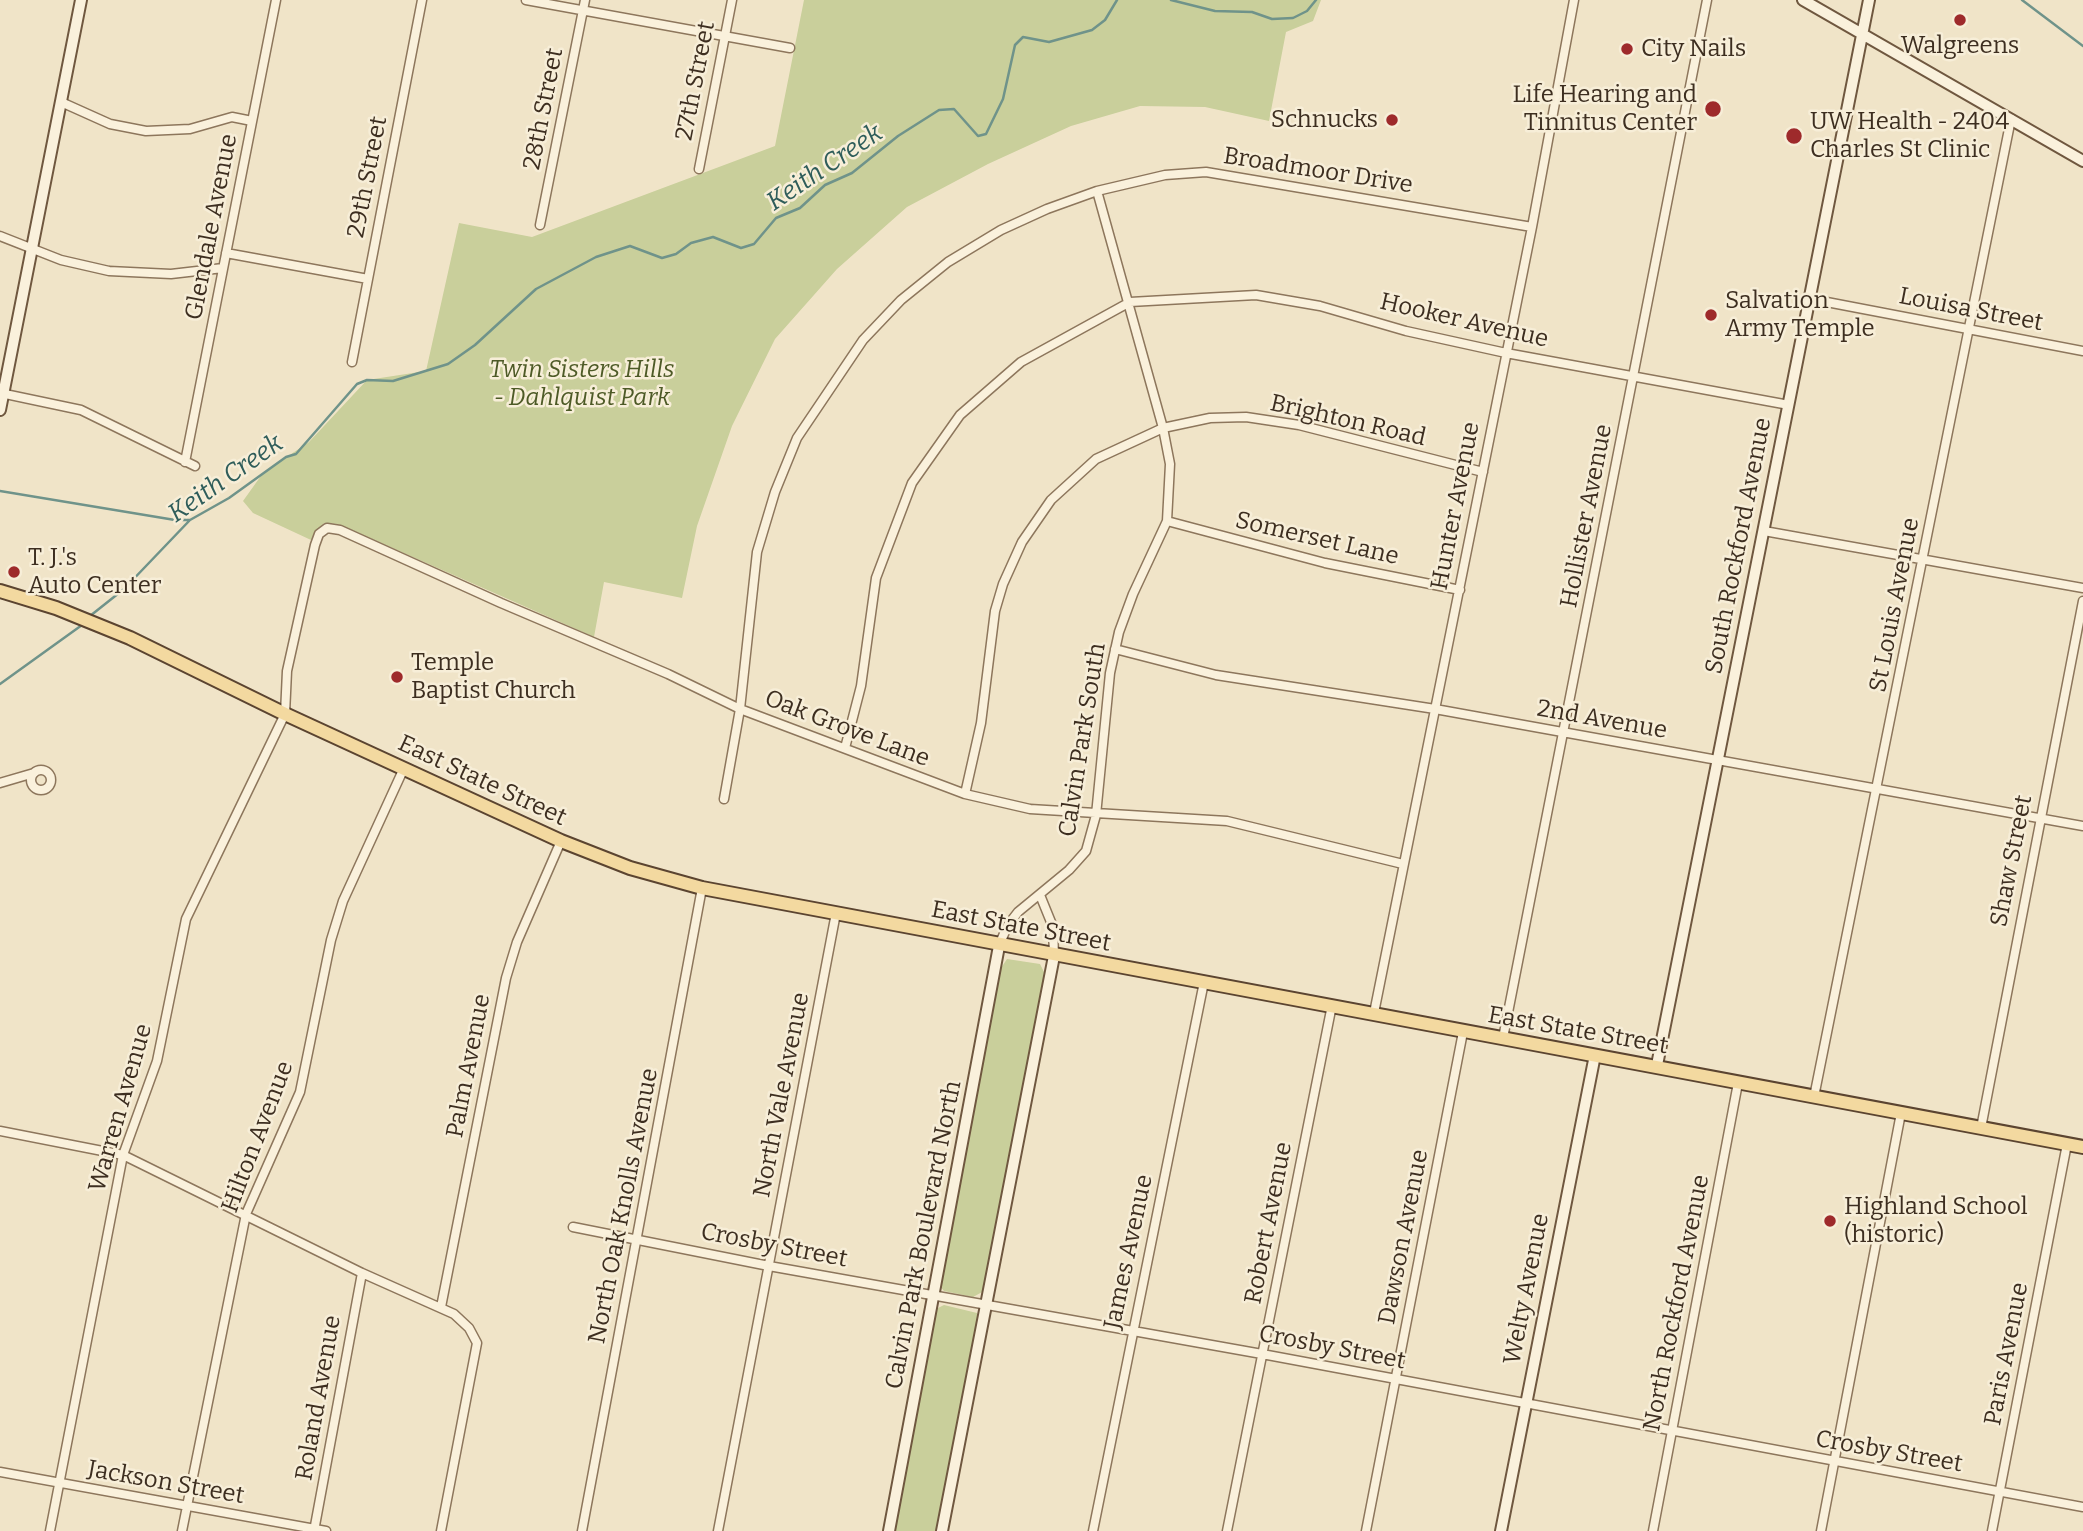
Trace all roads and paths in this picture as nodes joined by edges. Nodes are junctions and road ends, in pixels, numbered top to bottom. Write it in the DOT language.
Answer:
graph roads {
  1 [pos="81,0"];
  2 [pos="276,0"];
  3 [pos="422,0"];
  4 [pos="526,0"];
  5 [pos="585,0"];
  6 [pos="732,0"];
  7 [pos="1707,0"];
  8 [pos="1803,0"];
  9 [pos="1869,0"];
  10 [pos="1574,3"];
  11 [pos="583,11"];
  12 [pos="1863,35"];
  13 [pos="725,36"];
  14 [pos="790,48"];
  15 [pos="61,102"];
  16 [pos="2011,119"];
  17 [pos="252,121"];
  18 [pos="2083,160"];
  19 [pos="699,169"];
  20 [pos="1097,191"];
  21 [pos="540,225"];
  22 [pos="1532,227"];
  23 [pos="0,236"];
  24 [pos="34,249"];
  25 [pos="226,253"];
  26 [pos="223,268"];
  27 [pos="368,279"];
  28 [pos="1811,299"];
  29 [pos="1130,302"];
  30 [pos="1970,329"];
  31 [pos="2083,351"];
  32 [pos="1506,352"];
  33 [pos="352,362"];
  34 [pos="1634,376"];
  35 [pos="2,393"];
  36 [pos="1788,405"];
  37 [pos="0,410"];
  38 [pos="1163,428"];
  39 [pos="185,462"];
  40 [pos="195,466"];
  41 [pos="1483,472"];
  42 [pos="1167,522"];
  43 [pos="1764,531"];
  44 [pos="1923,559"];
  45 [pos="2083,588"];
  46 [pos="1460,590"];
  47 [pos="0,591"];
  48 [pos="2083,601"];
  49 [pos="1115,649"];
  50 [pos="740,709"];
  51 [pos="1435,709"];
  52 [pos="285,714"];
  53 [pos="1565,733"];
  54 [pos="845,748"];
  55 [pos="1717,761"];
  56 [pos="404,768"];
  57 [pos="34,773"];
  58 [pos="0,783"];
  59 [pos="1878,791"];
  60 [pos="965,794"];
  61 [pos="724,799"];
  62 [pos="1096,815"];
  63 [pos="2040,817"];
  64 [pos="2083,826"];
  65 [pos="561,841"];
  66 [pos="1404,864"];
  67 [pos="702,888"];
  68 [pos="1040,895"];
  69 [pos="836,913"];
  70 [pos="999,946"];
  71 [pos="1054,956"];
  72 [pos="1204,982"];
  73 [pos="1332,1005"];
  74 [pos="1374,1013"];
  75 [pos="1463,1032"];
  76 [pos="1503,1038"];
  77 [pos="1595,1055"];
  78 [pos="1657,1065"];
  79 [pos="1738,1083"];
  80 [pos="1814,1097"];
  81 [pos="1901,1113"];
  82 [pos="1981,1128"];
  83 [pos="0,1131"];
  84 [pos="2067,1144"];
  85 [pos="2083,1147"];
  86 [pos="123,1155"];
  87 [pos="246,1214"];
  88 [pos="573,1227"];
  89 [pos="638,1239"];
  90 [pos="769,1266"];
  91 [pos="362,1273"];
  92 [pos="934,1295"];
  93 [pos="986,1306"];
  94 [pos="441,1307"];
  95 [pos="1132,1331"];
  96 [pos="1262,1354"];
  97 [pos="1396,1379"];
  98 [pos="1526,1405"];
  99 [pos="1672,1431"];
  100 [pos="1834,1462"];
  101 [pos="0,1472"];
  102 [pos="59,1483"];
  103 [pos="2000,1491"];
  104 [pos="187,1506"];
  105 [pos="2083,1507"];
  106 [pos="314,1530"];
  107 [pos="50,1531"];
  108 [pos="182,1531"];
  109 [pos="326,1531"];
  110 [pos="441,1531"];
  111 [pos="582,1531"];
  112 [pos="718,1531"];
  113 [pos="889,1531"];
  114 [pos="942,1531"];
  115 [pos="1093,1531"];
  116 [pos="1227,1531"];
  117 [pos="1366,1531"];
  118 [pos="1501,1531"];
  119 [pos="1653,1531"];
  120 [pos="1821,1531"];
  121 [pos="1992,1531"];
  1 -- 15 [label="street"];
  2 -- 17 [label="street, Glendale Avenue"];
  3 -- 27 [label="street, 29th Street"];
  4 -- 11 [label="street"];
  5 -- 11 [label="street, 28th Street"];
  6 -- 13 [label="street, 27th Street"];
  7 -- 34 [label="street, Hollister Avenue"];
  8 -- 12 [label="street"];
  9 -- 12 [label="street, South Rockford Avenue"];
  10 -- 22 [label="street, Hunter Avenue"];
  11 -- 13 [label="street"];
  11 -- 21 [label="street, 28th Street"];
  12 -- 16 [label="street"];
  12 -- 28 [label="street, South Rockford Avenue"];
  13 -- 14 [label="street"];
  13 -- 19 [label="street, 27th Street"];
  15 -- 17 [label="street"];
  15 -- 24 [label="street"];
  16 -- 18 [label="street"];
  16 -- 30 [label="street, St Louis Avenue"];
  17 -- 25 [label="street, Glendale Avenue"];
  20 -- 22 [label="street, Broadmoor Drive"];
  20 -- 29 [label="street, Calvin Park South"];
  20 -- 50 [label="street, Broadmoor Drive"];
  22 -- 32 [label="street, Hunter Avenue"];
  23 -- 24 [label="street"];
  24 -- 26 [label="street"];
  24 -- 35 [label="street"];
  25 -- 26 [label="street, Glendale Avenue"];
  25 -- 27 [label="street"];
  26 -- 39 [label="street, Glendale Avenue"];
  27 -- 33 [label="street, 29th Street"];
  28 -- 30 [label="street, Louisa Street"];
  28 -- 36 [label="street, South Rockford Avenue"];
  29 -- 32 [label="street, Hooker Avenue"];
  29 -- 38 [label="street, Calvin Park South"];
  29 -- 54 [label="street"];
  30 -- 31 [label="street, Louisa Street"];
  30 -- 44 [label="street, St Louis Avenue"];
  32 -- 34 [label="street, Hooker Avenue"];
  32 -- 41 [label="street, Hunter Avenue"];
  34 -- 36 [label="street, Hooker Avenue"];
  34 -- 53 [label="street, Hollister Avenue"];
  35 -- 37 [label="street"];
  35 -- 39 [label="street"];
  36 -- 43 [label="street, South Rockford Avenue"];
  38 -- 41 [label="street, Brighton Road"];
  38 -- 42 [label="street, Calvin Park South"];
  38 -- 60 [label="street, Brighton Road"];
  39 -- 40 [label="street"];
  41 -- 46 [label="street, Hunter Avenue"];
  42 -- 46 [label="street, Somerset Lane"];
  42 -- 49 [label="street, Calvin Park South"];
  43 -- 44 [label="street"];
  43 -- 55 [label="street, South Rockford Avenue"];
  44 -- 45 [label="street"];
  44 -- 59 [label="street, St Louis Avenue"];
  46 -- 51 [label="street, Hunter Avenue"];
  47 -- 52 [label="main road, East State Street"];
  48 -- 63 [label="street, Shaw Street"];
  49 -- 51 [label="street, 2nd Avenue"];
  49 -- 62 [label="street, Calvin Park South"];
  50 -- 52 [label="street, Oak Grove Lane"];
  50 -- 54 [label="street, Oak Grove Lane"];
  50 -- 61 [label="street, Broadmoor Drive"];
  51 -- 53 [label="street, 2nd Avenue"];
  51 -- 66 [label="street, Hunter Avenue"];
  52 -- 56 [label="main road, East State Street"];
  52 -- 86 [label="street, Warren Avenue"];
  53 -- 55 [label="street, 2nd Avenue"];
  53 -- 76 [label="street, Hollister Avenue"];
  54 -- 60 [label="street, Oak Grove Lane"];
  55 -- 59 [label="street, 2nd Avenue"];
  55 -- 78 [label="street, South Rockford Avenue"];
  56 -- 65 [label="main road, East State Street"];
  56 -- 87 [label="street, Hilton Avenue"];
  57 -- 58 [label="street"];
  59 -- 63 [label="street, 2nd Avenue"];
  59 -- 80 [label="street, St Louis Avenue"];
  60 -- 62 [label="street, Oak Grove Lane"];
  62 -- 66 [label="street, Oak Grove Lane"];
  62 -- 68 [label="street, Calvin Park South"];
  63 -- 64 [label="street, 2nd Avenue"];
  63 -- 82 [label="street, Shaw Street"];
  65 -- 67 [label="main road, East State Street"];
  65 -- 94 [label="street, Palm Avenue"];
  66 -- 74 [label="street, Hunter Avenue"];
  67 -- 69 [label="main road, East State Street"];
  67 -- 89 [label="street, North Oak Knolls Avenue"];
  68 -- 70 [label="street, Calvin Park South"];
  68 -- 71 [label="street"];
  69 -- 70 [label="main road, East State Street"];
  69 -- 90 [label="street, North Vale Avenue"];
  70 -- 71 [label="main road, East State Street"];
  70 -- 92 [label="street, Calvin Park Boulevard North"];
  71 -- 72 [label="main road, East State Street"];
  71 -- 93 [label="street"];
  72 -- 73 [label="main road, East State Street"];
  72 -- 95 [label="street, James Avenue"];
  73 -- 74 [label="main road, East State Street"];
  73 -- 96 [label="street, Robert Avenue"];
  74 -- 75 [label="main road, East State Street"];
  75 -- 76 [label="main road, East State Street"];
  75 -- 97 [label="street, Dawson Avenue"];
  76 -- 77 [label="main road, East State Street"];
  77 -- 78 [label="main road, East State Street"];
  77 -- 98 [label="street, Welty Avenue"];
  78 -- 79 [label="main road, East State Street"];
  79 -- 80 [label="main road, East State Street"];
  79 -- 99 [label="street, North Rockford Avenue"];
  80 -- 81 [label="main road, East State Street"];
  81 -- 82 [label="main road, East State Street"];
  81 -- 100 [label="street"];
  82 -- 84 [label="main road, East State Street"];
  83 -- 86 [label="street"];
  84 -- 85 [label="main road, East State Street"];
  84 -- 103 [label="street, Paris Avenue"];
  86 -- 87 [label="street"];
  86 -- 102 [label="street, Warren Avenue"];
  87 -- 91 [label="street"];
  87 -- 104 [label="street, Hilton Avenue"];
  88 -- 89 [label="street, Crosby Street"];
  89 -- 90 [label="street, Crosby Street"];
  89 -- 111 [label="street, North Oak Knolls Avenue"];
  90 -- 92 [label="street, Crosby Street"];
  90 -- 112 [label="street, North Vale Avenue"];
  91 -- 94 [label="street"];
  91 -- 106 [label="street, Roland Avenue"];
  92 -- 93 [label="street, Crosby Street"];
  92 -- 113 [label="street, Calvin Park Boulevard North"];
  93 -- 95 [label="street, Crosby Street"];
  93 -- 114 [label="street"];
  94 -- 110 [label="street"];
  95 -- 96 [label="street, Crosby Street"];
  95 -- 115 [label="street, James Avenue"];
  96 -- 97 [label="street, Crosby Street"];
  96 -- 116 [label="street, Robert Avenue"];
  97 -- 98 [label="street, Crosby Street"];
  97 -- 117 [label="street, Dawson Avenue"];
  98 -- 99 [label="street, Crosby Street"];
  98 -- 118 [label="street, Welty Avenue"];
  99 -- 100 [label="street, Crosby Street"];
  99 -- 119 [label="street, North Rockford Avenue"];
  100 -- 103 [label="street, Crosby Street"];
  100 -- 120 [label="street"];
  101 -- 102 [label="street, Jackson Street"];
  102 -- 104 [label="street, Jackson Street"];
  102 -- 107 [label="street, Warren Avenue"];
  103 -- 105 [label="street, Crosby Street"];
  103 -- 121 [label="street, Paris Avenue"];
  104 -- 106 [label="street, Jackson Street"];
  104 -- 108 [label="street, Hilton Avenue"];
  106 -- 109 [label="street, Jackson Street"];
}
